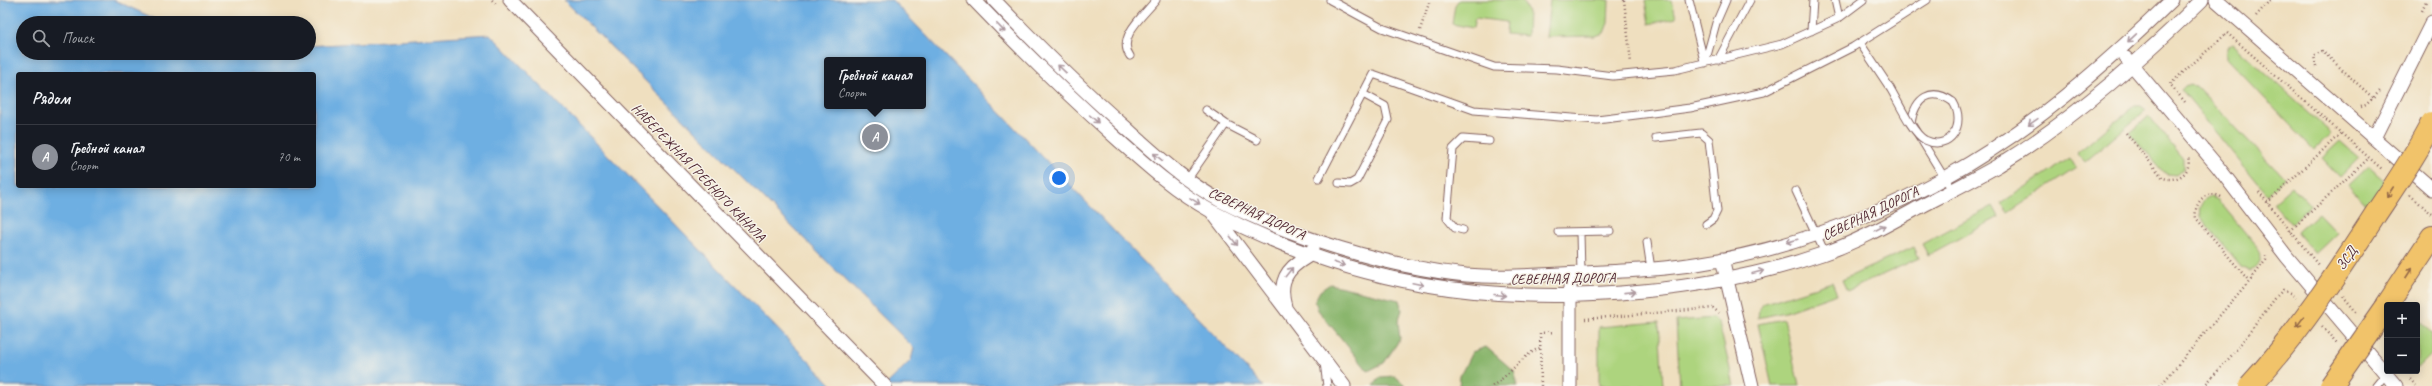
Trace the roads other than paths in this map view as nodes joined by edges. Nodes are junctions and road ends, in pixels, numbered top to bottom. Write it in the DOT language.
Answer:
graph roads {
  1 [pos="510,0"];
  2 [pos="974,0"];
  3 [pos="994,0"];
  4 [pos="1156,0"];
  5 [pos="1330,0"];
  6 [pos="1690,0"];
  7 [pos="1726,0"];
  8 [pos="1750,0"];
  9 [pos="1813,0"];
  10 [pos="1835,0"];
  11 [pos="1863,0"];
  12 [pos="1927,0"];
  13 [pos="2172,0"];
  14 [pos="2202,0"];
  15 [pos="2216,0"];
  16 [pos="1839,18"];
  17 [pos="2432,22"];
  18 [pos="1811,31"];
  19 [pos="1860,43"];
  20 [pos="2119,51"];
  21 [pos="1130,55"];
  22 [pos="1718,60"];
  23 [pos="1705,63"];
  24 [pos="2132,65"];
  25 [pos="1363,94"];
  26 [pos="1206,110"];
  27 [pos="2432,123"];
  28 [pos="1226,124"];
  29 [pos="1656,138"];
  30 [pos="2374,138"];
  31 [pos="1257,140"];
  32 [pos="1489,141"];
  33 [pos="1318,178"];
  34 [pos="1943,178"];
  35 [pos="1187,180"];
  36 [pos="1340,184"];
  37 [pos="2432,189"];
  38 [pos="1952,190"];
  39 [pos="1796,191"];
  40 [pos="1213,196"];
  41 [pos="1210,210"];
  42 [pos="1706,224"];
  43 [pos="1461,230"];
  44 [pos="1610,231"];
  45 [pos="1558,232"];
  46 [pos="1580,233"];
  47 [pos="1816,234"];
  48 [pos="2432,237"];
  49 [pos="1316,240"];
  50 [pos="1647,242"];
  51 [pos="1825,253"];
  52 [pos="1311,255"];
  53 [pos="1722,259"];
  54 [pos="1651,269"];
  55 [pos="1576,274"];
  56 [pos="1726,280"];
  57 [pos="1570,296"];
  58 [pos="2389,302"];
  59 [pos="1285,309"];
  60 [pos="2384,309"];
  61 [pos="1324,360"];
  62 [pos="2384,372"];
  63 [pos="2386,374"];
  64 [pos="886,386"];
  65 [pos="1326,386"];
  66 [pos="1344,386"];
  67 [pos="1570,386"];
  68 [pos="1752,386"];
  69 [pos="2250,386"];
  70 [pos="2331,386"];
  71 [pos="2376,386"];
  72 [pos="2396,386"];
  1 -- 64 [label="street, НАБЕРЕЖНАЯ ГРЕБНОГО КАНАЛА"];
  2 -- 41 [label="street, СЕВЕРНАЯ ДОРОГА, one-way"];
  35 -- 3 [label="street, СЕВЕРНАЯ ДОРОГА, one-way"];
  4 -- 21 [label="lane"];
  5 -- 23 [label="lane"];
  6 -- 23 [label="lane"];
  7 -- 23 [label="lane"];
  8 -- 22 [label="lane"];
  9 -- 18 [label="lane"];
  10 -- 16 [label="lane"];
  11 -- 16 [label="lane"];
  12 -- 19 [label="lane"];
  13 -- 20 [label="street, СЕВЕРНАЯ ДОРОГА, one-way"];
  14 -- 24 [label="street, СЕВЕРНАЯ ДОРОГА"];
  15 -- 30 [label="street"];
  16 -- 18 [label="lane"];
  17 -- 30 [label="street"];
  18 -- 22 [label="lane"];
  19 -- 25 [label="lane"];
  19 -- 34 [label="lane, bridge"];
  20 -- 24 [label="street"];
  20 -- 34 [label="street, СЕВЕРНАЯ ДОРОГА, one-way"];
  22 -- 23 [label="lane"];
  24 -- 38 [label="street, СЕВЕРНАЯ ДОРОГА"];
  24 -- 62 [label="street"];
  25 -- 33 [label="lane"];
  25 -- 36 [label="lane"];
  26 -- 28 [label="lane"];
  27 -- 69 [label="highway, ЗСД, one-way, bridge"];
  28 -- 31 [label="lane"];
  28 -- 35 [label="lane"];
  29 -- 42 [label="lane"];
  30 -- 37 [label="street"];
  32 -- 43 [label="lane"];
  34 -- 38 [label="lane"];
  34 -- 47 [label="street, СЕВЕРНАЯ ДОРОГА"];
  35 -- 40 [label="street, СЕВЕРНАЯ ДОРОГА"];
  51 -- 38 [label="street, СЕВЕРНАЯ ДОРОГА, one-way"];
  39 -- 47 [label="lane"];
  40 -- 41 [label="street"];
  40 -- 49 [label="street, СЕВЕРНАЯ ДОРОГА"];
  41 -- 52 [label="street, СЕВЕРНАЯ ДОРОГА"];
  41 -- 59 [label="street, one-way"];
  44 -- 46 [label="lane"];
  45 -- 46 [label="lane"];
  46 -- 55 [label="lane"];
  47 -- 51 [label="lane"];
  47 -- 53 [label="street, СЕВЕРНАЯ ДОРОГА, one-way"];
  58 -- 48 [label="highway, one-way"];
  49 -- 52 [label="street"];
  49 -- 55 [label="street, СЕВЕРНАЯ ДОРОГА"];
  50 -- 54 [label="lane"];
  56 -- 51 [label="street, СЕВЕРНАЯ ДОРОГА, one-way"];
  52 -- 57 [label="street, СЕВЕРНАЯ ДОРОГА, one-way"];
  59 -- 52 [label="street, one-way"];
  53 -- 54 [label="street, СЕВЕРНАЯ ДОРОГА"];
  53 -- 56 [label="street"];
  54 -- 55 [label="street, СЕВЕРНАЯ ДОРОГА"];
  55 -- 57 [label="street"];
  57 -- 56 [label="street, СЕВЕРНАЯ ДОРОГА, one-way"];
  56 -- 68 [label="street"];
  57 -- 67 [label="street"];
  59 -- 61 [label="street"];
  60 -- 70 [label="highway, bridge"];
  61 -- 65 [label="lane"];
  61 -- 66 [label="street"];
  63 -- 71 [label="lane"];
  63 -- 72 [label="street"];
}
